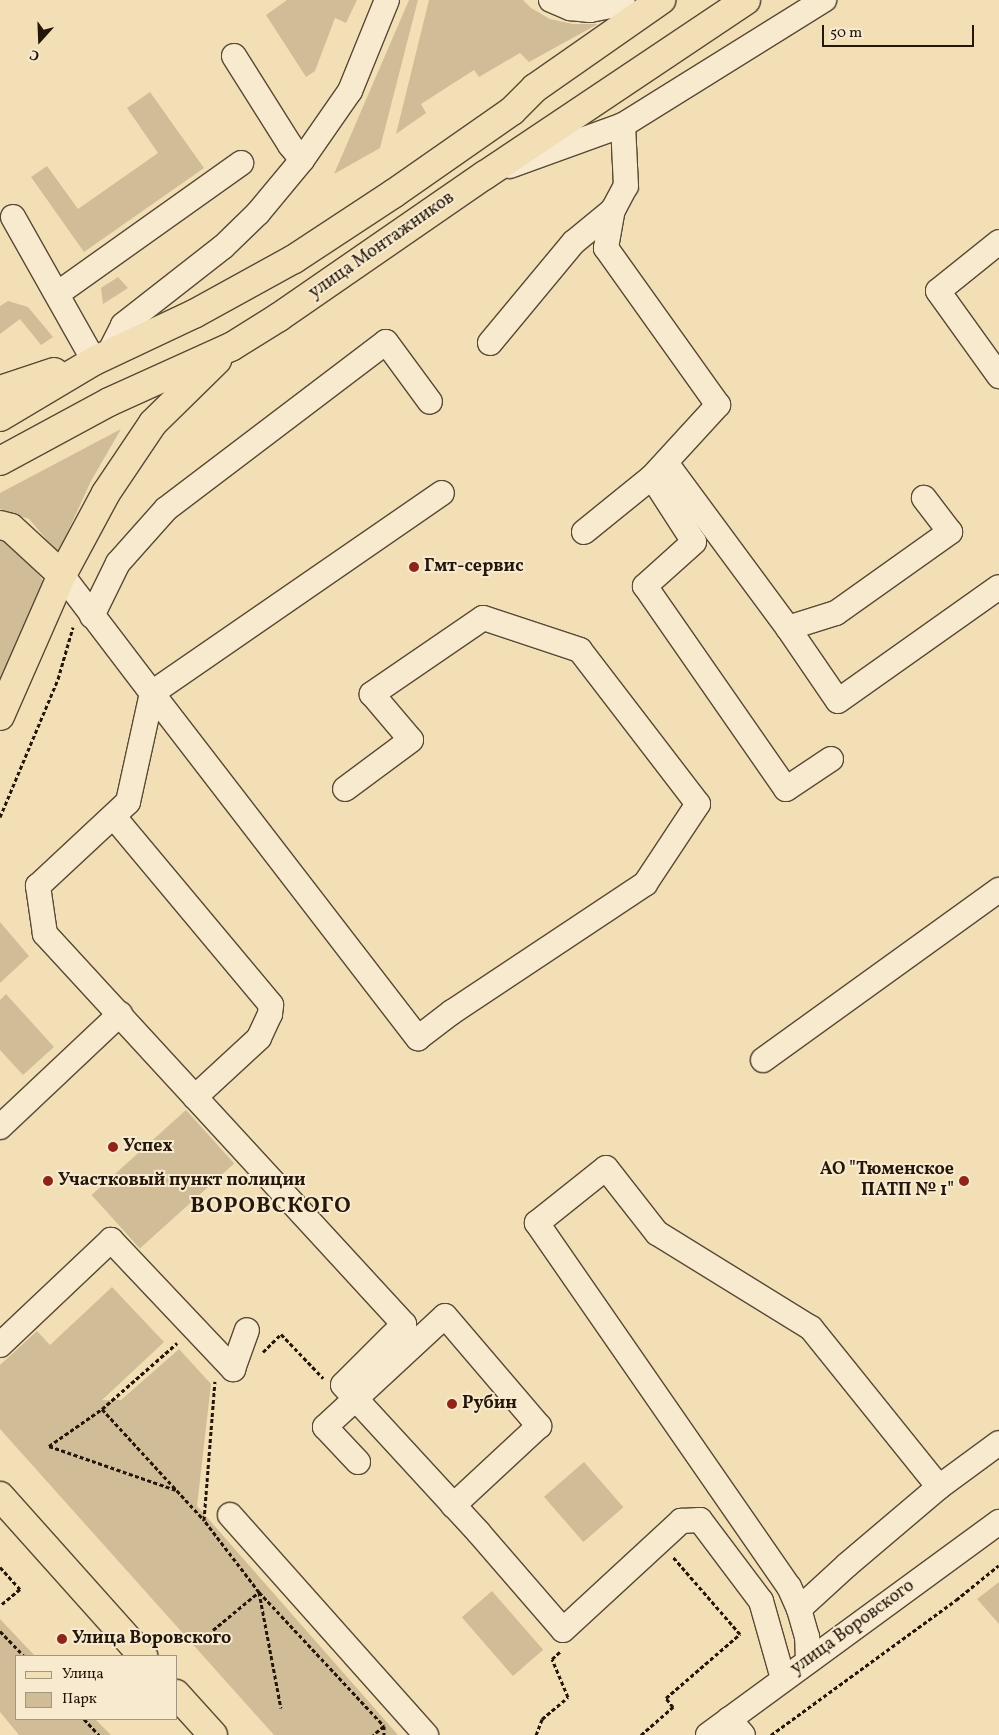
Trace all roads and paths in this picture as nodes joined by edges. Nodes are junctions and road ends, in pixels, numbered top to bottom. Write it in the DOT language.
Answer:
graph roads {
  1 [pos="387,0"];
  2 [pos="551,0"];
  3 [pos="623,0"];
  4 [pos="661,0"];
  5 [pos="746,0"];
  6 [pos="824,0"];
  7 [pos="234,56"];
  8 [pos="623,125"];
  9 [pos="302,160"];
  10 [pos="242,163"];
  11 [pos="485,175"];
  12 [pos="614,210"];
  13 [pos="13,217"];
  14 [pos="999,242"];
  15 [pos="57,294"];
  16 [pos="490,343"];
  17 [pos="231,347"];
  18 [pos="101,358"];
  19 [pos="999,376"];
  20 [pos="0,390"];
  21 [pos="430,402"];
  22 [pos="0,417"];
  23 [pos="0,461"];
  24 [pos="659,470"];
  25 [pos="442,493"];
  26 [pos="924,498"];
  27 [pos="0,525"];
  28 [pos="584,532"];
  29 [pos="62,575"];
  30 [pos="999,587"];
  31 [pos="86,608"];
  32 [pos="788,628"];
  33 [pos="152,693"];
  34 [pos="0,716"];
  35 [pos="831,759"];
  36 [pos="344,789"];
  37 [pos="0,817"];
  38 [pos="114,817"];
  39 [pos="999,890"];
  40 [pos="120,1014"];
  41 [pos="763,1060"];
  42 [pos="194,1098"];
  43 [pos="0,1127"];
  44 [pos="247,1330"];
  45 [pos="171,1336"];
  46 [pos="178,1343"];
  47 [pos="0,1345"];
  48 [pos="184,1349"];
  49 [pos="209,1374"];
  50 [pos="356,1399"];
  51 [pos="102,1409"];
  52 [pos="999,1443"];
  53 [pos="358,1462"];
  54 [pos="939,1487"];
  55 [pos="176,1490"];
  56 [pos="0,1496"];
  57 [pos="453,1506"];
  58 [pos="230,1516"];
  59 [pos="204,1520"];
  60 [pos="999,1522"];
  61 [pos="671,1554"];
  62 [pos="999,1565"];
  63 [pos="0,1566"];
  64 [pos="259,1592"];
  65 [pos="0,1606"];
  66 [pos="799,1609"];
  67 [pos="213,1630"];
  68 [pos="0,1631"];
  69 [pos="565,1648"];
  70 [pos="23,1655"];
  71 [pos="142,1655"];
  72 [pos="808,1661"];
  73 [pos="783,1679"];
  74 [pos="178,1696"];
  75 [pos="281,1708"];
  76 [pos="85,1720"];
  77 [pos="384,1726"];
  78 [pos="736,1727"];
  79 [pos="99,1735"];
  80 [pos="213,1735"];
  81 [pos="373,1735"];
  82 [pos="384,1735"];
  83 [pos="426,1735"];
  84 [pos="536,1735"];
  85 [pos="641,1735"];
  86 [pos="708,1735"];
  87 [pos="771,1735"];
  1 -- 9 [label="street"];
  2 -- 3 [label="street"];
  4 -- 18 [label="main road, улица Монтажников"];
  5 -- 11 [label="main road, улица Монтажников"];
  6 -- 8 [label="street"];
  7 -- 9 [label="street"];
  8 -- 11 [label="street"];
  8 -- 12 [label="street"];
  9 -- 18 [label="street"];
  10 -- 15 [label="street"];
  11 -- 17 [label="main road, улица Монтажников"];
  12 -- 16 [label="street"];
  12 -- 24 [label="street"];
  13 -- 15 [label="street"];
  14 -- 19 [label="street"];
  15 -- 18 [label="street"];
  17 -- 23 [label="main road, улица Монтажников"];
  17 -- 29 [label="main road"];
  18 -- 20 [label="main road"];
  18 -- 22 [label="main road, улица Монтажников"];
  21 -- 31 [label="street"];
  24 -- 28 [label="street"];
  24 -- 32 [label="street"];
  24 -- 35 [label="street"];
  25 -- 33 [label="street"];
  26 -- 32 [label="street"];
  27 -- 29 [label="main road"];
  29 -- 31 [label="street"];
  29 -- 34 [label="main road"];
  30 -- 32 [label="street"];
  31 -- 33 [label="street"];
  31 -- 37 [label="path"];
  33 -- 36 [label="street"];
  33 -- 38 [label="street"];
  38 -- 40 [label="street"];
  38 -- 42 [label="street"];
  39 -- 41 [label="street"];
  40 -- 42 [label="street"];
  40 -- 43 [label="street"];
  42 -- 50 [label="street"];
  44 -- 47 [label="street"];
  45 -- 46 [label="path"];
  46 -- 48 [label="path"];
  46 -- 51 [label="path"];
  49 -- 59 [label="path"];
  50 -- 53 [label="street"];
  50 -- 57 [label="street"];
  50 -- 57 [label="street"];
  51 -- 55 [label="path"];
  51 -- 55 [label="path"];
  52 -- 54 [label="street"];
  54 -- 66 [label="street"];
  54 -- 66 [label="street"];
  55 -- 59 [label="path"];
  56 -- 71 [label="main road"];
  57 -- 73 [label="street"];
  58 -- 83 [label="street"];
  59 -- 64 [label="path"];
  60 -- 72 [label="street, улица Воровского"];
  61 -- 85 [label="path"];
  62 -- 87 [label="path"];
  63 -- 65 [label="path"];
  64 -- 67 [label="path"];
  64 -- 75 [label="path"];
  64 -- 77 [label="path"];
  66 -- 72 [label="street"];
  68 -- 70 [label="path"];
  69 -- 84 [label="path"];
  72 -- 73 [label="street, улица Воровского"];
  73 -- 78 [label="street, улица Воровского"];
  74 -- 80 [label="main road"];
  76 -- 79 [label="path"];
  77 -- 81 [label="path"];
  77 -- 82 [label="path"];
  78 -- 86 [label="street, улица Воровского"];
}
